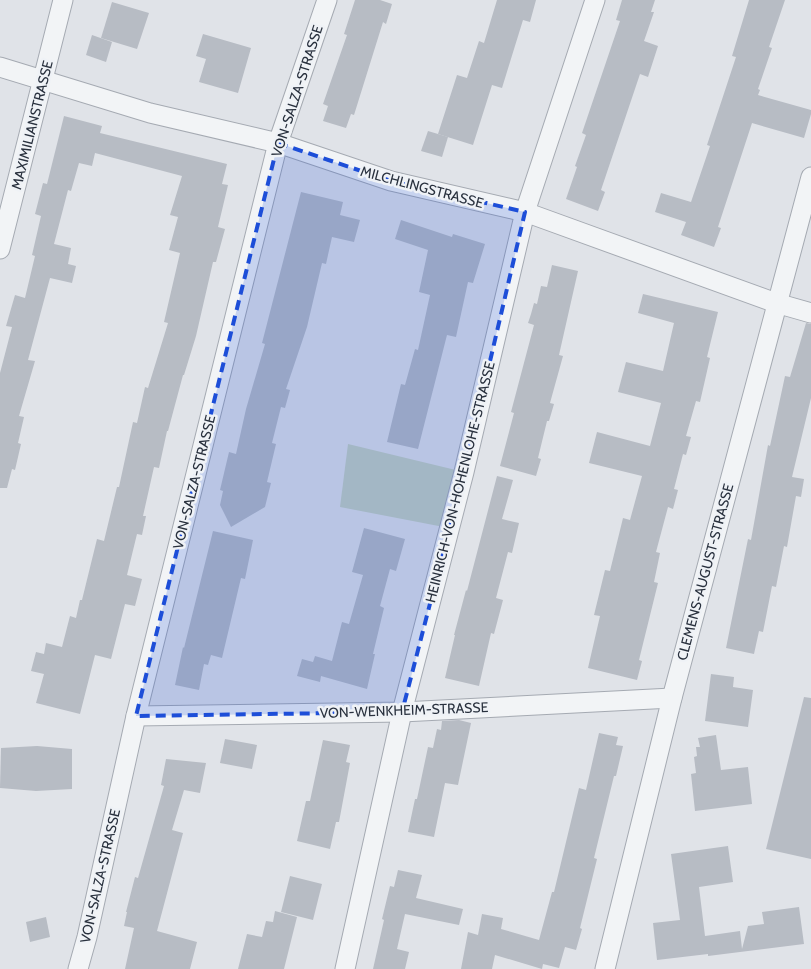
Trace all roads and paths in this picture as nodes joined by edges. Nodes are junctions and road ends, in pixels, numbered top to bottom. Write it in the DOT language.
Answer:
graph roads {
  1 [pos="63,0"];
  2 [pos="327,0"];
  3 [pos="595,0"];
  4 [pos="0,67"];
  5 [pos="43,80"];
  6 [pos="278,143"];
  7 [pos="811,177"];
  8 [pos="525,212"];
  9 [pos="0,249"];
  10 [pos="776,303"];
  11 [pos="811,313"];
  12 [pos="672,698"];
  13 [pos="402,712"];
  14 [pos="136,716"];
  15 [pos="78,969"];
  16 [pos="345,969"];
  17 [pos="605,969"];
  1 -- 5 [label="street, MAXIMILIANSTRASSE"];
  2 -- 6 [label="street, VON-SALZA-STRASSE"];
  3 -- 8 [label="street, HEINRICH-VON-HOHENLOHE-STRASSE"];
  4 -- 5 [label="street, MILCHLINGSTRASSE"];
  5 -- 6 [label="street, MILCHLINGSTRASSE"];
  5 -- 9 [label="street, MAXIMILIANSTRASSE"];
  6 -- 8 [label="street, MILCHLINGSTRASSE"];
  6 -- 14 [label="street, VON-SALZA-STRASSE"];
  7 -- 10 [label="street, CLEMENS-AUGUST-STRASSE"];
  8 -- 10 [label="street, MILCHLINGSTRASSE"];
  8 -- 13 [label="street, HEINRICH-VON-HOHENLOHE-STRASSE"];
  10 -- 11 [label="street, MILCHLINGSTRASSE"];
  10 -- 12 [label="street, CLEMENS-AUGUST-STRASSE"];
  12 -- 13 [label="street, VON-WENKHEIM-STRASSE"];
  12 -- 17 [label="street, CLEMENS-AUGUST-STRASSE"];
  13 -- 14 [label="street, VON-WENKHEIM-STRASSE"];
  13 -- 16 [label="street, HEINRICH-VON-HOHENLOHE-STRASSE"];
  14 -- 15 [label="street, VON-SALZA-STRASSE"];
}
